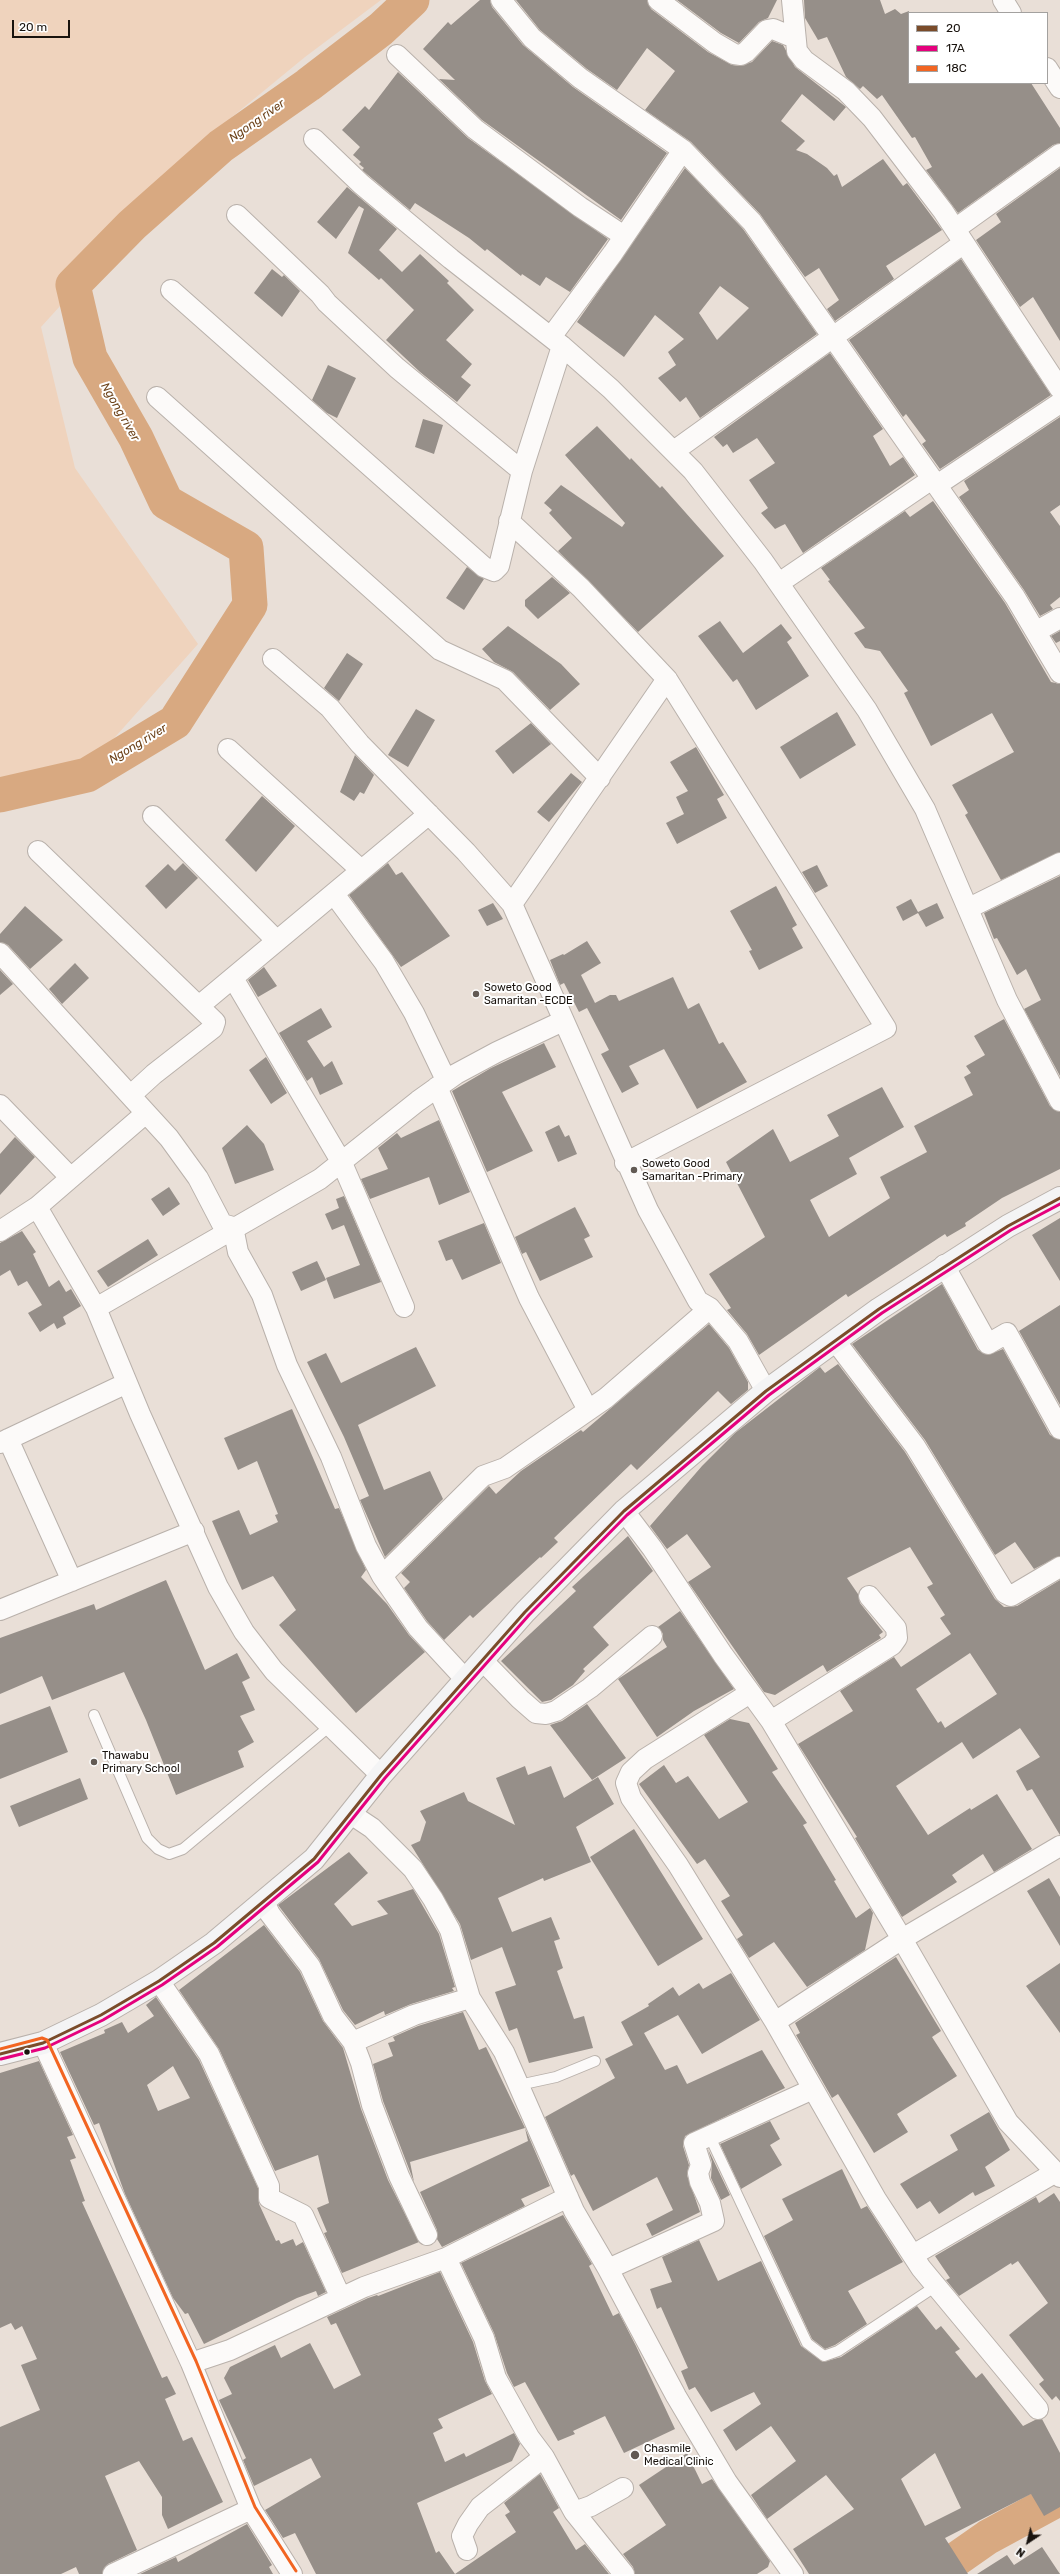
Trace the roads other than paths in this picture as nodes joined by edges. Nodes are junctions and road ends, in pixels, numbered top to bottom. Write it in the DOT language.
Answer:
graph roads {
  1 [pos="501,0"];
  2 [pos="658,0"];
  3 [pos="792,0"];
  4 [pos="1003,0"];
  5 [pos="1010,12"];
  6 [pos="795,38"];
  7 [pos="397,55"];
  8 [pos="1048,70"];
  9 [pos="1060,88"];
  10 [pos="314,139"];
  11 [pos="683,150"];
  12 [pos="1060,154"];
  13 [pos="237,215"];
  14 [pos="624,236"];
  15 [pos="959,236"];
  16 [pos="171,290"];
  17 [pos="833,338"];
  18 [pos="556,341"];
  19 [pos="1060,388"];
  20 [pos="157,397"];
  21 [pos="1060,403"];
  22 [pos="674,451"];
  23 [pos="522,471"];
  24 [pos="935,482"];
  25 [pos="509,521"];
  26 [pos="779,583"];
  27 [pos="1060,618"];
  28 [pos="1036,631"];
  29 [pos="274,659"];
  30 [pos="1060,673"];
  31 [pos="667,679"];
  32 [pos="228,749"];
  33 [pos="600,778"];
  34 [pos="429,814"];
  35 [pos="153,816"];
  36 [pos="38,851"];
  37 [pos="1060,863"];
  38 [pos="361,870"];
  39 [pos="334,894"];
  40 [pos="512,904"];
  41 [pos="969,908"];
  42 [pos="277,941"];
  43 [pos="0,953"];
  44 [pos="233,978"];
  45 [pos="199,1006"];
  46 [pos="563,1021"];
  47 [pos="441,1084"];
  48 [pos="132,1095"];
  49 [pos="1060,1101"];
  50 [pos="0,1105"];
  51 [pos="146,1113"];
  52 [pos="342,1163"];
  53 [pos="625,1163"];
  54 [pos="70,1177"];
  55 [pos="1060,1198"];
  56 [pos="37,1207"];
  57 [pos="233,1227"];
  58 [pos="0,1231"];
  59 [pos="944,1265"];
  60 [pos="96,1308"];
  61 [pos="404,1308"];
  62 [pos="710,1308"];
  63 [pos="836,1342"];
  64 [pos="127,1383"];
  65 [pos="766,1391"];
  66 [pos="588,1410"];
  67 [pos="1060,1429"];
  68 [pos="4,1441"];
  69 [pos="624,1511"];
  70 [pos="194,1531"];
  71 [pos="1060,1568"];
  72 [pos="382,1576"];
  73 [pos="72,1581"];
  74 [pos="869,1596"];
  75 [pos="0,1610"];
  76 [pos="652,1636"];
  77 [pos="484,1661"];
  78 [pos="466,1680"];
  79 [pos="750,1693"];
  80 [pos="94,1715"];
  81 [pos="771,1721"];
  82 [pos="330,1726"];
  83 [pos="381,1776"];
  84 [pos="350,1814"];
  85 [pos="1060,1846"];
  86 [pos="264,1902"];
  87 [pos="902,1939"];
  88 [pos="159,1981"];
  89 [pos="470,1998"];
  90 [pos="775,2022"];
  91 [pos="353,2042"];
  92 [pos="43,2043"];
  93 [pos="0,2054"];
  94 [pos="595,2061"];
  95 [pos="519,2085"];
  96 [pos="812,2089"];
  97 [pos="710,2137"];
  98 [pos="1058,2174"];
  99 [pos="568,2197"];
  100 [pos="427,2235"];
  101 [pos="913,2255"];
  102 [pos="446,2258"];
  103 [pos="608,2269"];
  104 [pos="936,2286"];
  105 [pos="341,2298"];
  106 [pos="191,2363"];
  107 [pos="1038,2409"];
  108 [pos="544,2457"];
  109 [pos="623,2488"];
  110 [pos="251,2509"];
  111 [pos="574,2512"];
  112 [pos="467,2550"];
  113 [pos="786,2572"];
  114 [pos="113,2574"];
  115 [pos="292,2574"];
  116 [pos="624,2574"];
  1 -- 11 [label="street"];
  2 -- 6 [label="street"];
  3 -- 6 [label="street"];
  4 -- 5 [label="street"];
  6 -- 15 [label="street"];
  7 -- 14 [label="street"];
  8 -- 9 [label="street"];
  10 -- 18 [label="street"];
  11 -- 14 [label="street"];
  11 -- 17 [label="street"];
  12 -- 15 [label="street"];
  13 -- 23 [label="street"];
  14 -- 18 [label="street"];
  15 -- 17 [label="street"];
  15 -- 19 [label="street"];
  16 -- 25 [label="street"];
  17 -- 22 [label="street"];
  17 -- 24 [label="street"];
  18 -- 22 [label="street"];
  18 -- 23 [label="street"];
  20 -- 33 [label="street"];
  21 -- 24 [label="street"];
  22 -- 26 [label="street"];
  23 -- 25 [label="street"];
  24 -- 26 [label="street"];
  24 -- 28 [label="street"];
  25 -- 31 [label="street"];
  26 -- 41 [label="street"];
  27 -- 28 [label="street"];
  28 -- 30 [label="street"];
  29 -- 34 [label="street"];
  31 -- 33 [label="street"];
  31 -- 53 [label="street"];
  32 -- 38 [label="street"];
  33 -- 40 [label="street"];
  34 -- 38 [label="street"];
  34 -- 40 [label="street"];
  35 -- 42 [label="street"];
  36 -- 45 [label="street"];
  37 -- 41 [label="street"];
  38 -- 39 [label="street"];
  39 -- 42 [label="street"];
  39 -- 47 [label="street"];
  40 -- 46 [label="street"];
  41 -- 49 [label="street"];
  42 -- 44 [label="street"];
  43 -- 48 [label="street"];
  44 -- 45 [label="street"];
  44 -- 52 [label="street"];
  45 -- 48 [label="street"];
  46 -- 47 [label="street"];
  46 -- 53 [label="street"];
  47 -- 52 [label="street"];
  47 -- 66 [label="street"];
  48 -- 51 [label="street"];
  50 -- 54 [label="street"];
  51 -- 54 [label="street"];
  51 -- 57 [label="street"];
  52 -- 57 [label="street"];
  52 -- 61 [label="street"];
  53 -- 62 [label="street"];
  54 -- 56 [label="street"];
  55 -- 59 [label="street"];
  56 -- 58 [label="street"];
  56 -- 60 [label="street"];
  57 -- 60 [label="street"];
  57 -- 72 [label="street"];
  59 -- 63 [label="street"];
  59 -- 67 [label="street"];
  60 -- 64 [label="street"];
  62 -- 65 [label="street"];
  62 -- 66 [label="street"];
  63 -- 65 [label="street"];
  63 -- 71 [label="street"];
  64 -- 68 [label="street"];
  64 -- 70 [label="street"];
  65 -- 69 [label="street"];
  66 -- 72 [label="street"];
  68 -- 73 [label="street"];
  69 -- 77 [label="street"];
  69 -- 79 [label="street"];
  70 -- 73 [label="street"];
  70 -- 82 [label="street"];
  72 -- 78 [label="street"];
  73 -- 75 [label="street"];
  74 -- 81 [label="street"];
  76 -- 77 [label="street"];
  77 -- 78 [label="street"];
  78 -- 83 [label="street"];
  79 -- 81 [label="street"];
  79 -- 90 [label="street"];
  80 -- 82 [label="lane"];
  81 -- 87 [label="street"];
  82 -- 83 [label="street"];
  83 -- 84 [label="street"];
  84 -- 86 [label="street"];
  84 -- 89 [label="street"];
  85 -- 87 [label="street"];
  86 -- 88 [label="street"];
  86 -- 91 [label="street"];
  87 -- 90 [label="street"];
  87 -- 98 [label="street"];
  88 -- 92 [label="street"];
  88 -- 105 [label="street"];
  89 -- 91 [label="street"];
  89 -- 95 [label="street"];
  90 -- 96 [label="street"];
  91 -- 100 [label="street"];
  92 -- 93 [label="street"];
  92 -- 106 [label="street"];
  94 -- 95 [label="lane"];
  95 -- 99 [label="street"];
  96 -- 97 [label="street"];
  96 -- 101 [label="street"];
  97 -- 103 [label="street"];
  97 -- 104 [label="lane"];
  98 -- 101 [label="street"];
  99 -- 102 [label="street"];
  99 -- 103 [label="street"];
  101 -- 104 [label="street"];
  102 -- 105 [label="street"];
  102 -- 108 [label="street"];
  103 -- 113 [label="street"];
  104 -- 107 [label="street"];
  105 -- 106 [label="street"];
  106 -- 110 [label="street"];
  108 -- 111 [label="street"];
  108 -- 112 [label="street"];
  109 -- 111 [label="street"];
  110 -- 114 [label="street"];
  110 -- 115 [label="street"];
  111 -- 116 [label="street"];
}
